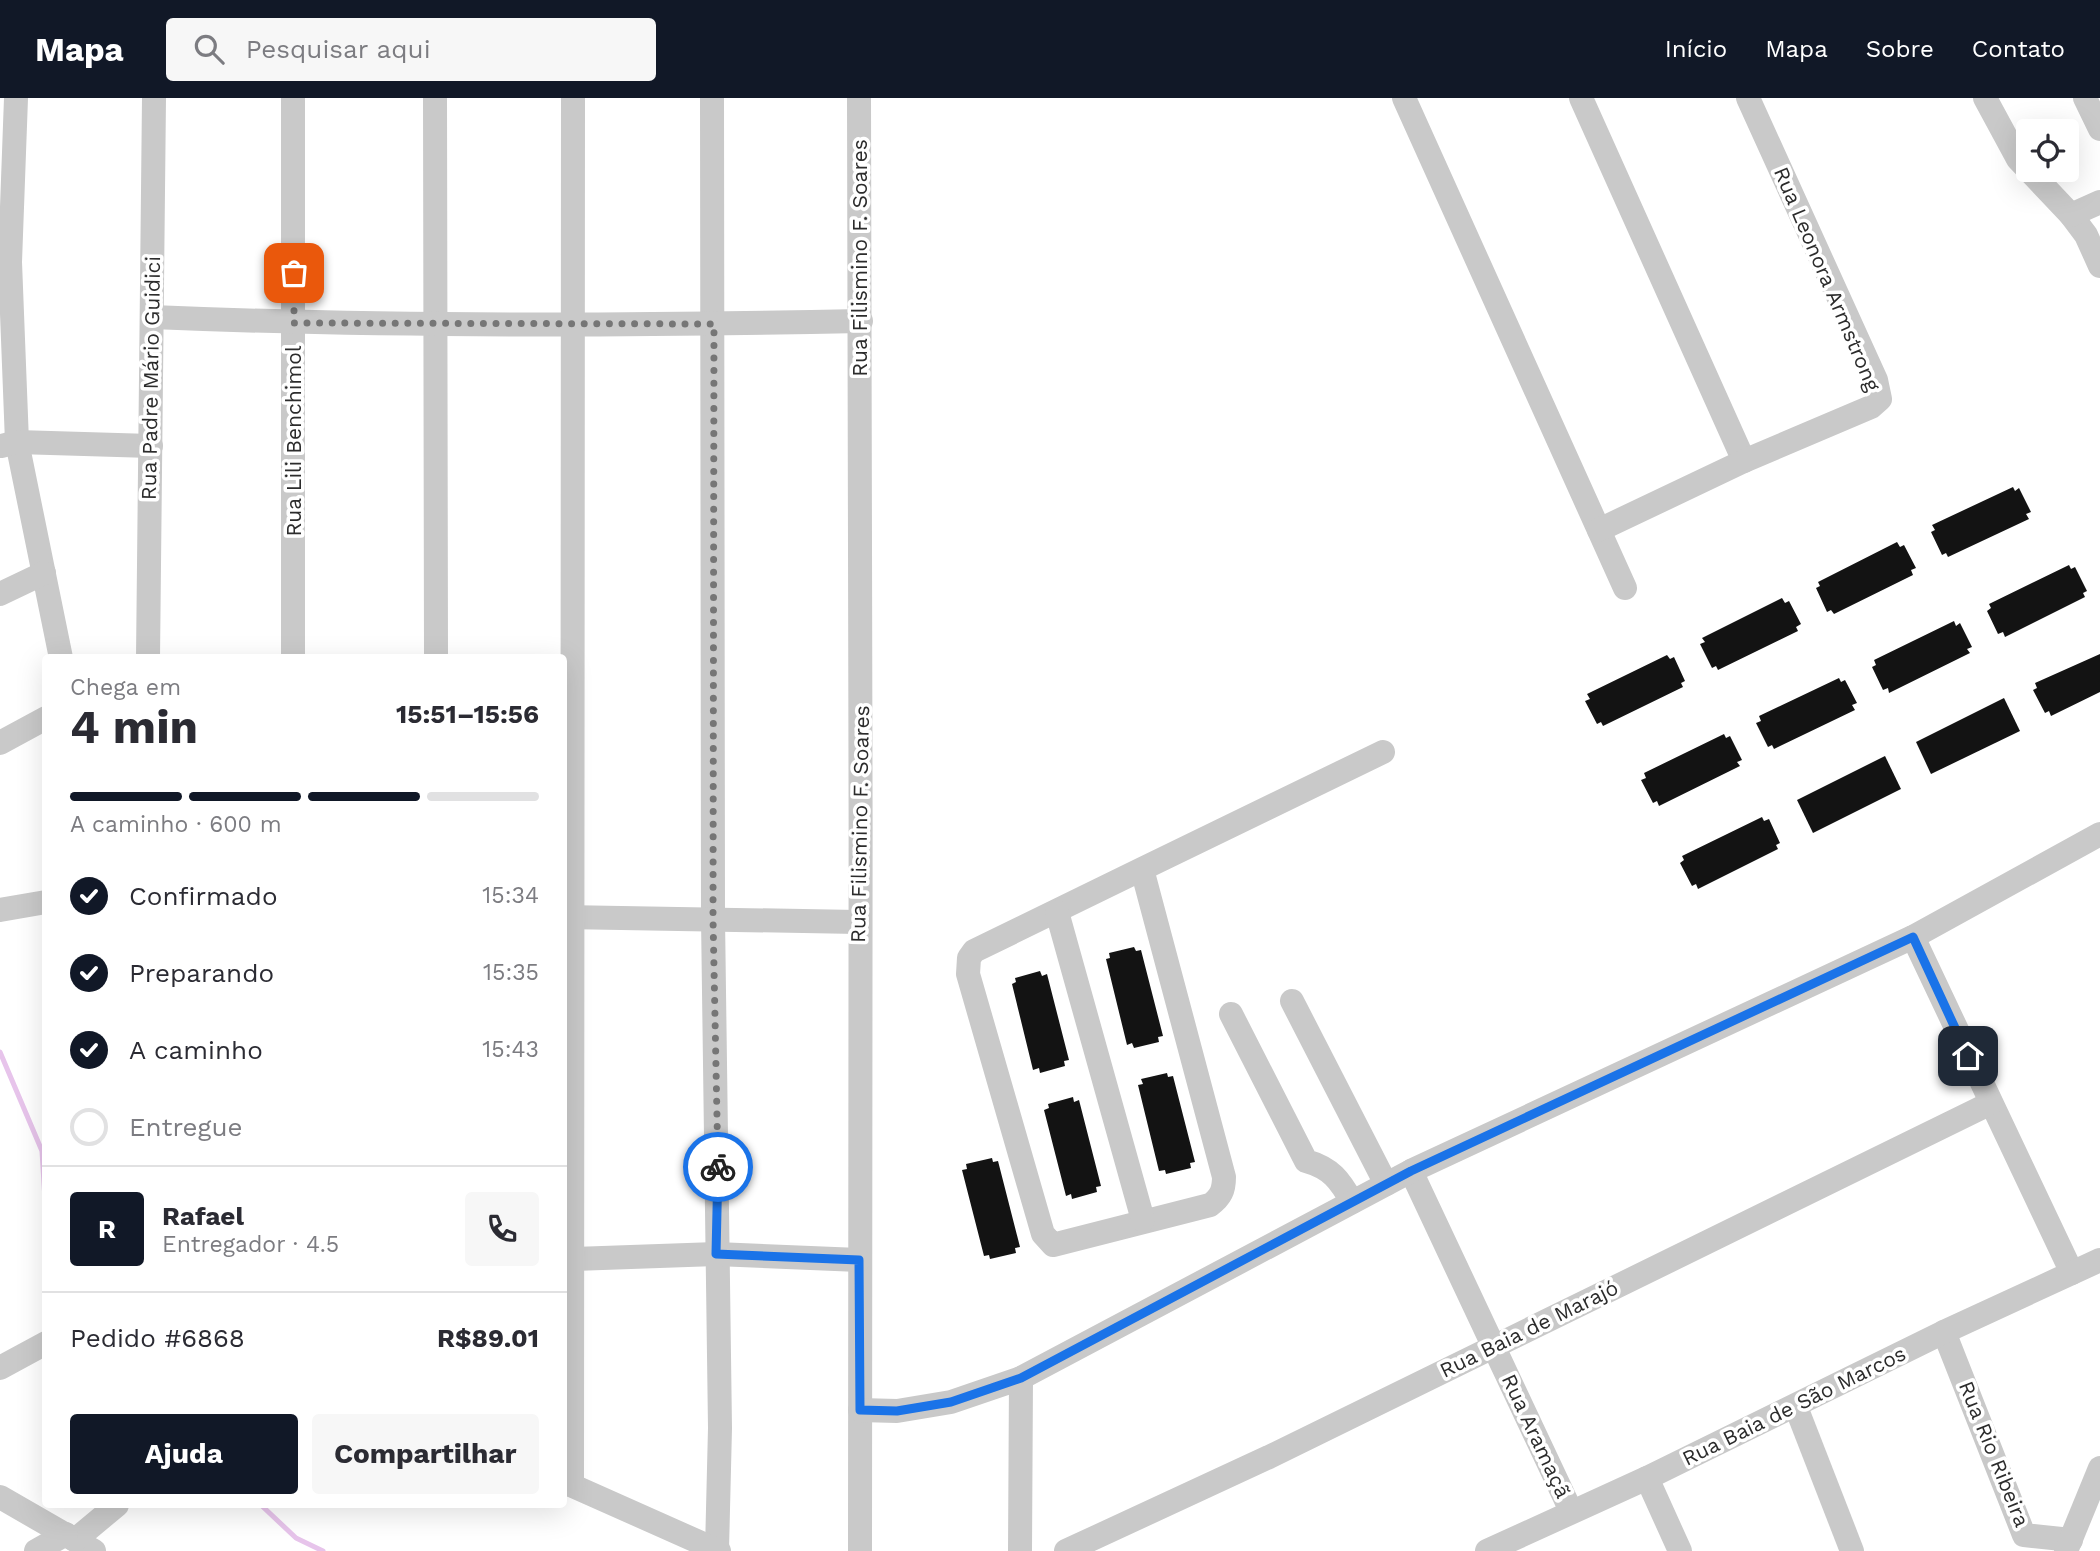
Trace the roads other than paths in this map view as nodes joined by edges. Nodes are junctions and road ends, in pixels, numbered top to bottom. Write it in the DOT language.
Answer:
graph roads {
  1 [pos="16,98"];
  2 [pos="154,98"];
  3 [pos="293,98"];
  4 [pos="435,98"];
  5 [pos="573,98"];
  6 [pos="712,98"];
  7 [pos="859,98"];
  8 [pos="1404,98"];
  9 [pos="1581,98"];
  10 [pos="1748,98"];
  11 [pos="1985,98"];
  12 [pos="2085,98"];
  13 [pos="2100,129"];
  14 [pos="2100,202"];
  15 [pos="2071,215"];
  16 [pos="5,265"];
  17 [pos="2100,266"];
  18 [pos="152,317"];
  19 [pos="861,321"];
  20 [pos="294,323"];
  21 [pos="437,324"];
  22 [pos="714,324"];
  23 [pos="575,326"];
  24 [pos="8,444"];
  25 [pos="150,446"];
  26 [pos="1744,461"];
  27 [pos="1599,530"];
  28 [pos="44,573"];
  29 [pos="1625,588"];
  30 [pos="0,594"];
  31 [pos="60,654"];
  32 [pos="148,654"];
  33 [pos="293,654"];
  34 [pos="436,654"];
  35 [pos="42,720"];
  36 [pos="0,743"];
  37 [pos="1383,752"];
  38 [pos="2099,836"];
  39 [pos="1142,869"];
  40 [pos="42,903"];
  41 [pos="0,910"];
  42 [pos="1057,912"];
  43 [pos="569,917"];
  44 [pos="713,918"];
  45 [pos="859,922"];
  46 [pos="1913,937"];
  47 [pos="1292,1001"];
  48 [pos="1231,1014"];
  49 [pos="1990,1103"];
  50 [pos="1411,1171"];
  51 [pos="1386,1185"];
  52 [pos="1352,1202"];
  53 [pos="1143,1220"];
  54 [pos="716,1254"];
  55 [pos="574,1259"];
  56 [pos="859,1260"];
  57 [pos="2100,1260"];
  58 [pos="2072,1273"];
  59 [pos="1944,1332"];
  60 [pos="42,1345"];
  61 [pos="1495,1346"];
  62 [pos="0,1368"];
  63 [pos="1021,1378"];
  64 [pos="1796,1407"];
  65 [pos="860,1410"];
  66 [pos="2100,1468"];
  67 [pos="1647,1478"];
  68 [pos="568,1483"];
  69 [pos="0,1497"];
  70 [pos="114,1508"];
  71 [pos="1571,1511"];
  72 [pos="2076,1539"];
  73 [pos="78,1542"];
  74 [pos="1491,1550"];
  75 [pos="36,1551"];
  76 [pos="718,1551"];
  77 [pos="860,1551"];
  78 [pos="1020,1551"];
  79 [pos="1066,1551"];
  80 [pos="1680,1551"];
  81 [pos="1852,1551"];
  1 -- 16 [label="street"];
  2 -- 18 [label="street, Rua Padre Mário Guidici"];
  3 -- 20 [label="street, Rua Lili Benchimol"];
  4 -- 21 [label="street"];
  5 -- 23 [label="street"];
  6 -- 22 [label="street"];
  7 -- 19 [label="street, Rua Filismino F. Soares"];
  8 -- 27 [label="street"];
  9 -- 26 [label="street"];
  10 -- 26 [label="street, Rua Leonora Armstrong"];
  11 -- 15 [label="street"];
  12 -- 13 [label="street"];
  14 -- 15 [label="street"];
  15 -- 17 [label="street"];
  16 -- 24 [label="street"];
  18 -- 20 [label="street"];
  18 -- 25 [label="street, Rua Padre Mário Guidici"];
  19 -- 22 [label="street"];
  19 -- 45 [label="street, Rua Filismino F. Soares"];
  20 -- 21 [label="street"];
  20 -- 33 [label="street, Rua Lili Benchimol"];
  21 -- 23 [label="street"];
  21 -- 34 [label="street"];
  22 -- 23 [label="street"];
  22 -- 44 [label="street"];
  23 -- 43 [label="street"];
  24 -- 25 [label="street"];
  24 -- 28 [label="street"];
  25 -- 32 [label="street, Rua Padre Mário Guidici"];
  26 -- 27 [label="street, Rua Leonora Armstrong"];
  27 -- 29 [label="street"];
  28 -- 30 [label="street"];
  28 -- 31 [label="street"];
  35 -- 36 [label="street"];
  37 -- 39 [label="street"];
  38 -- 46 [label="street"];
  39 -- 42 [label="street"];
  39 -- 53 [label="street"];
  40 -- 41 [label="street"];
  42 -- 53 [label="street"];
  42 -- 53 [label="street"];
  43 -- 44 [label="street"];
  43 -- 55 [label="street"];
  44 -- 45 [label="street"];
  44 -- 54 [label="street"];
  45 -- 56 [label="street, Rua Filismino F. Soares"];
  46 -- 49 [label="street"];
  46 -- 50 [label="street"];
  47 -- 51 [label="street"];
  48 -- 52 [label="street"];
  49 -- 58 [label="street"];
  49 -- 61 [label="street, Rua Baia de Marajó"];
  50 -- 51 [label="street"];
  50 -- 61 [label="street, Rua Aramaçã"];
  51 -- 52 [label="street"];
  52 -- 63 [label="street"];
  54 -- 55 [label="street"];
  54 -- 56 [label="street"];
  54 -- 76 [label="street"];
  55 -- 68 [label="street"];
  56 -- 65 [label="street, Rua Filismino F. Soares"];
  57 -- 58 [label="street, Rua Baia de São Marcos"];
  58 -- 59 [label="street, Rua Baia de São Marcos"];
  59 -- 64 [label="street, Rua Baia de São Marcos"];
  59 -- 72 [label="street, Rua Rio Ribeira"];
  60 -- 62 [label="street"];
  61 -- 71 [label="street, Rua Aramaçã"];
  61 -- 79 [label="street, Rua Baia de Marajó"];
  63 -- 65 [label="street"];
  63 -- 78 [label="street"];
  64 -- 67 [label="street, Rua Baia de São Marcos"];
  64 -- 81 [label="street"];
  65 -- 77 [label="street, Rua Filismino F. Soares"];
  66 -- 72 [label="street"];
  67 -- 71 [label="street, Rua Baia de São Marcos"];
  67 -- 80 [label="street"];
  68 -- 76 [label="street"];
  69 -- 73 [label="street"];
  70 -- 73 [label="street"];
  71 -- 74 [label="street, Rua Baia de São Marcos"];
  73 -- 75 [label="street"];
}
